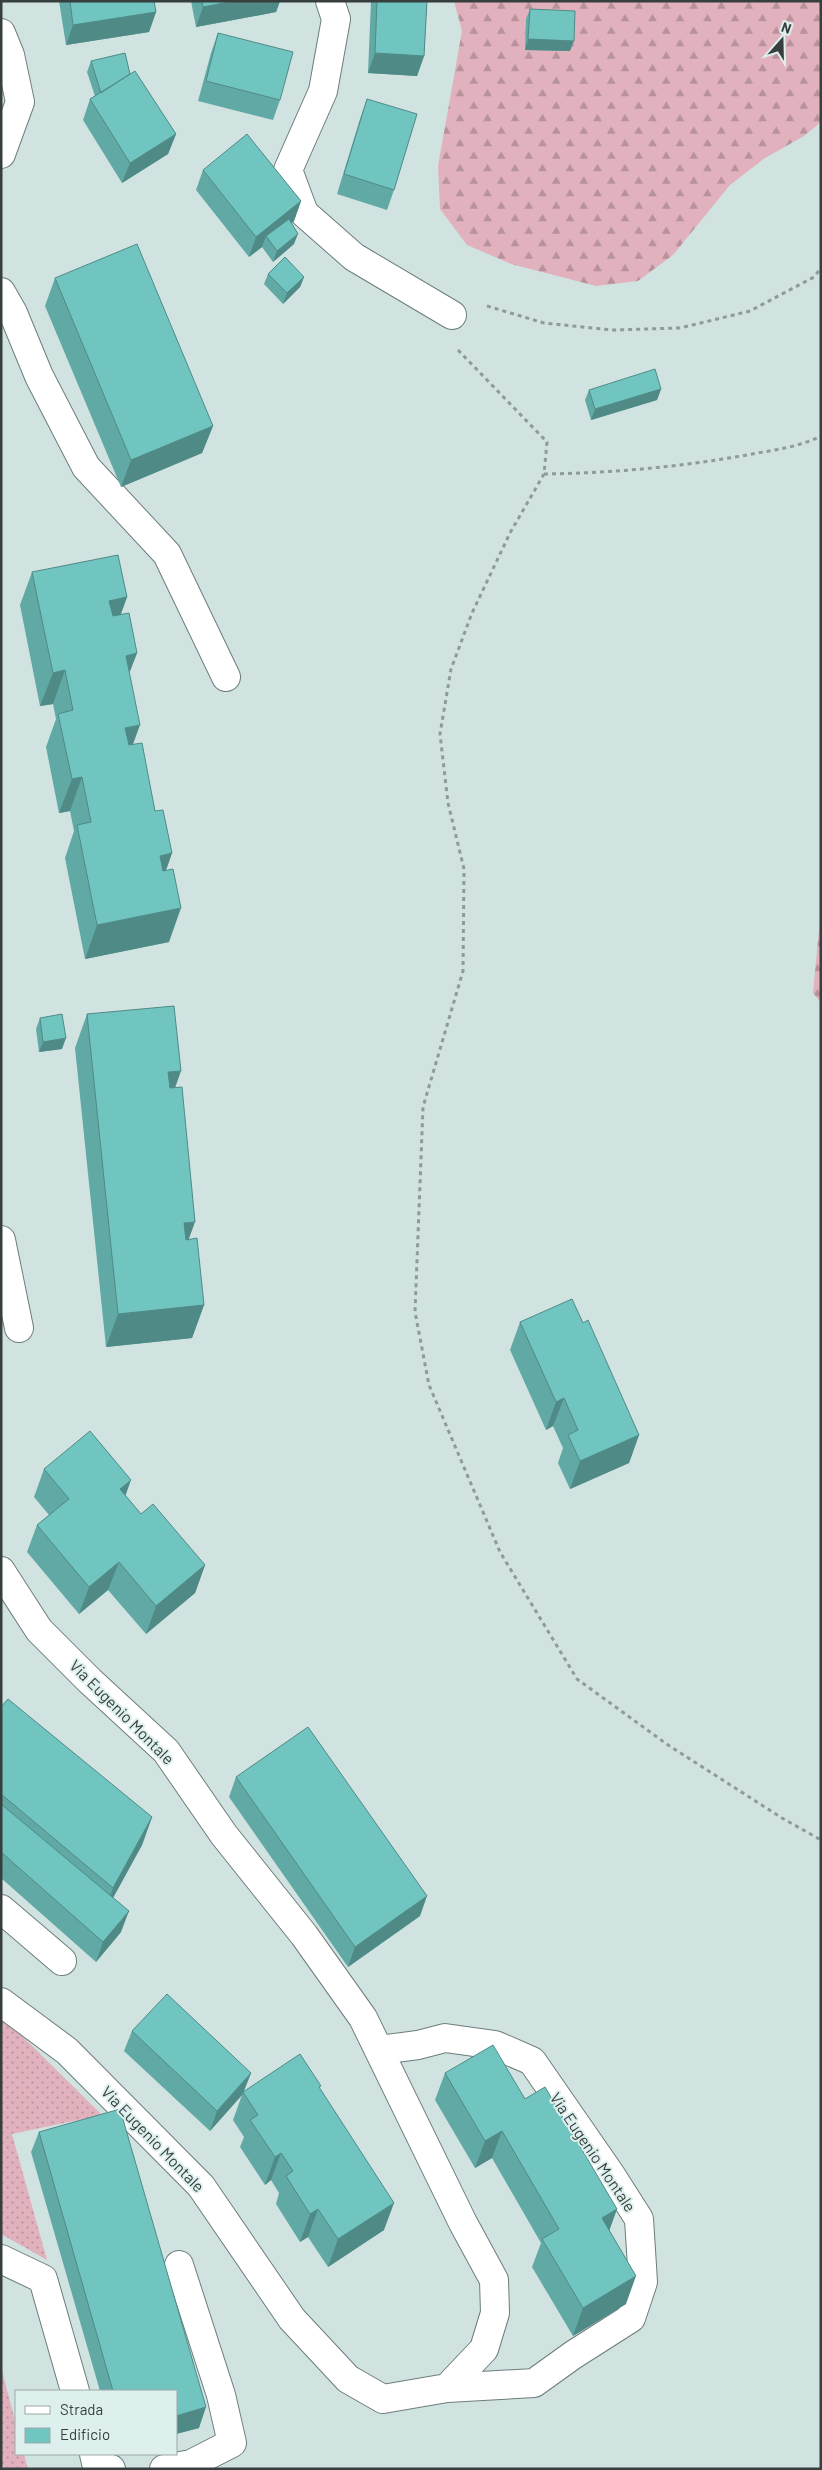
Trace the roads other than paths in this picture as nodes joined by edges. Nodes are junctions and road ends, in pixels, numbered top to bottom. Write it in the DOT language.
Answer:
graph roads {
  1 [pos="330,1"];
  2 [pos="1,33"];
  3 [pos="1,154"];
  4 [pos="1,292"];
  5 [pos="452,315"];
  6 [pos="226,677"];
  7 [pos="1,1240"];
  8 [pos="19,1328"];
  9 [pos="1,1571"];
  10 [pos="1,1909"];
  11 [pos="62,1961"];
  12 [pos="1,2002"];
  13 [pos="379,2050"];
  14 [pos="1,2259"];
  15 [pos="179,2265"];
  16 [pos="447,2388"];
  17 [pos="76,2390"];
  18 [pos="94,2455"];
  19 [pos="110,2469"];
  20 [pos="164,2469"];
  1 -- 5 [label="street"];
  2 -- 3 [label="street"];
  4 -- 6 [label="street"];
  7 -- 8 [label="street"];
  9 -- 13 [label="street, Via Eugenio Montale"];
  10 -- 11 [label="street"];
  12 -- 16 [label="street, Via Eugenio Montale"];
  13 -- 16 [label="street, Via Eugenio Montale"];
  13 -- 16 [label="street, Via Eugenio Montale"];
  14 -- 17 [label="street"];
  15 -- 20 [label="street"];
  18 -- 19 [label="street"];
}
